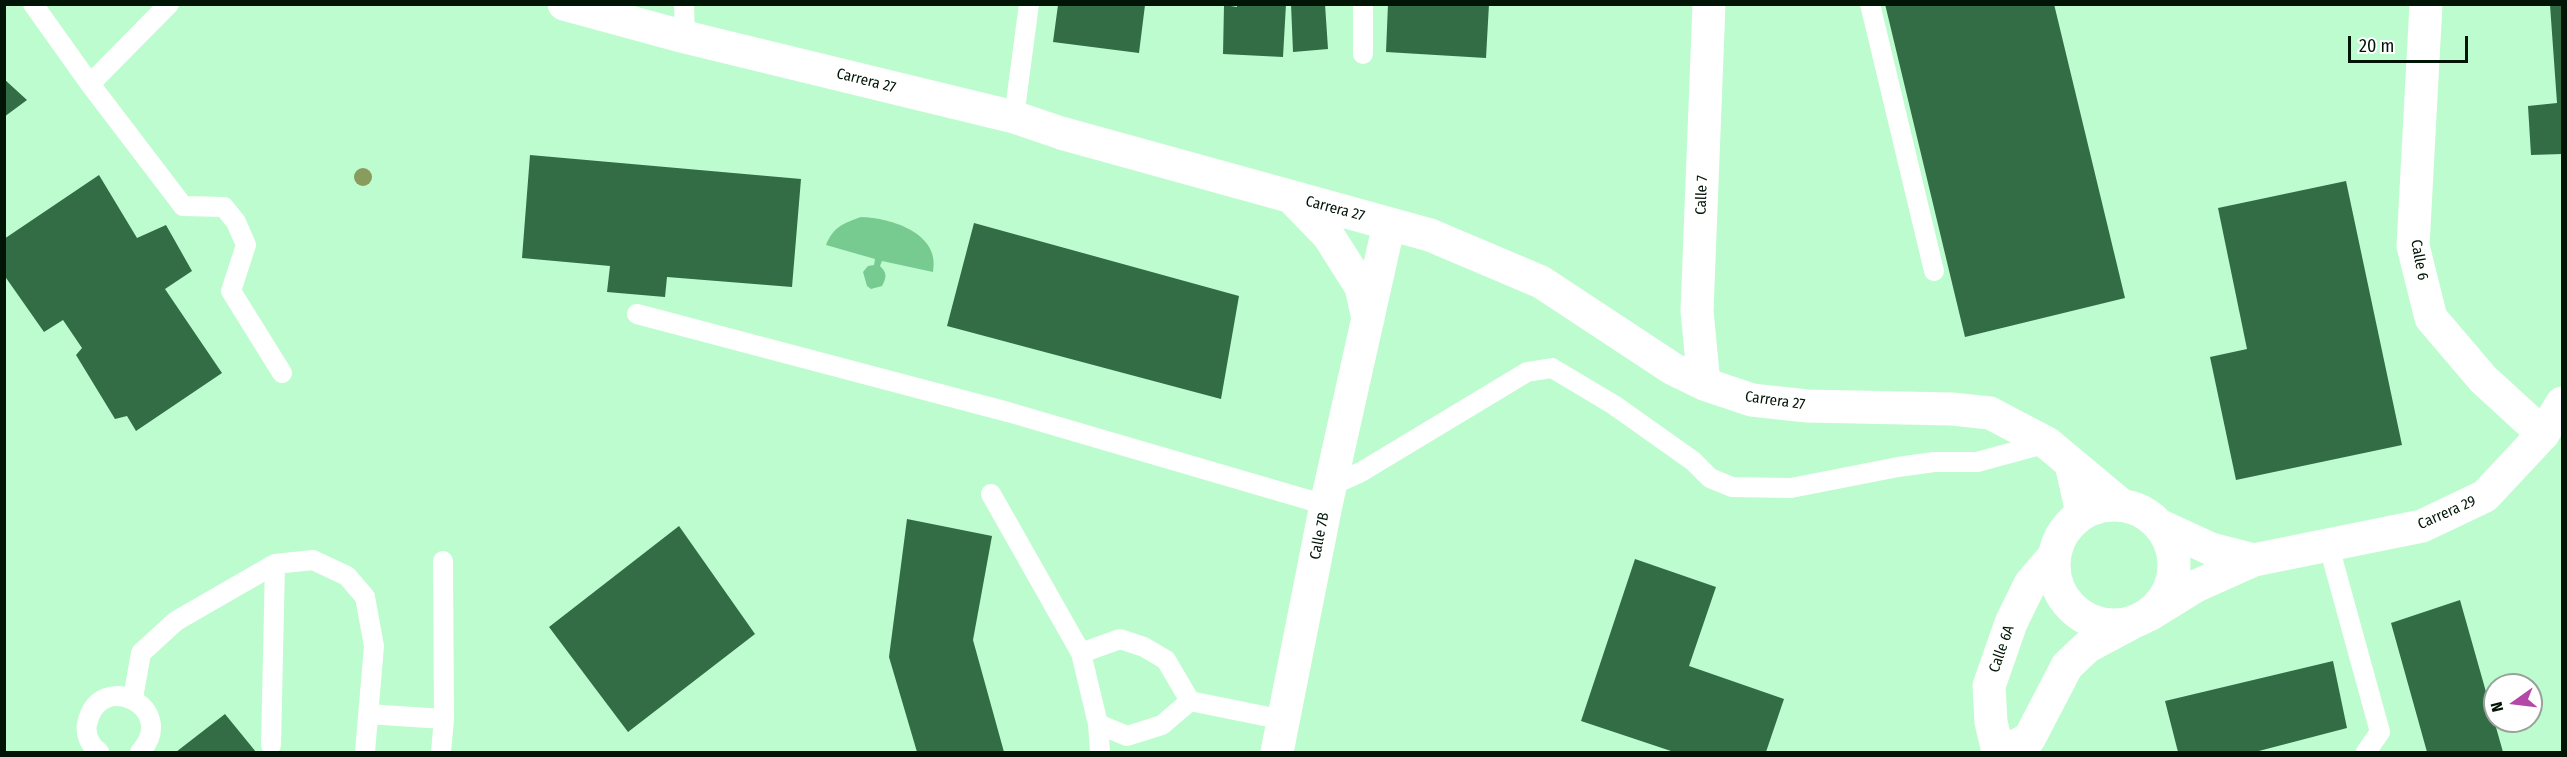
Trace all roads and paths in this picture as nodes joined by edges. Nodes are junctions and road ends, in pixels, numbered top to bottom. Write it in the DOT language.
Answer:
graph roads {
  1 [pos="33,4"];
  2 [pos="170,4"];
  3 [pos="564,4"];
  4 [pos="684,4"];
  5 [pos="1029,4"];
  6 [pos="1363,4"];
  7 [pos="1709,4"];
  8 [pos="1870,4"];
  9 [pos="2426,4"];
  10 [pos="685,37"];
  11 [pos="1363,54"];
  12 [pos="90,84"];
  13 [pos="1014,117"];
  14 [pos="1290,196"];
  15 [pos="1389,224"];
  16 [pos="1934,271"];
  17 [pos="637,314"];
  18 [pos="1368,320"];
  19 [pos="282,373"];
  20 [pos="1704,384"];
  21 [pos="2562,403"];
  22 [pos="2543,434"];
  23 [pos="2059,453"];
  24 [pos="991,494"];
  25 [pos="1329,495"];
  26 [pos="2120,504"];
  27 [pos="2082,513"];
  28 [pos="2161,526"];
  29 [pos="2328,543"];
  30 [pos="2054,556"];
  31 [pos="2253,560"];
  32 [pos="443,561"];
  33 [pos="275,564"];
  34 [pos="2139,619"];
  35 [pos="1081,653"];
  36 [pos="133,698"];
  37 [pos="1190,701"];
  38 [pos="368,714"];
  39 [pos="444,719"];
  40 [pos="1284,720"];
  41 [pos="1098,724"];
  42 [pos="271,745"];
  43 [pos="99,753"];
  44 [pos="140,753"];
  45 [pos="365,753"];
  46 [pos="441,753"];
  47 [pos="1100,753"];
  48 [pos="1277,753"];
  49 [pos="1998,753"];
  50 [pos="2004,753"];
  51 [pos="2366,753"];
  1 -- 12 [label="lane"];
  2 -- 12 [label="lane"];
  3 -- 10 [label="street, Carrera 27"];
  4 -- 10 [label="lane"];
  5 -- 13 [label="lane"];
  6 -- 11 [label="lane"];
  7 -- 20 [label="street, Calle 7"];
  8 -- 16 [label="lane"];
  9 -- 22 [label="street, Calle 6"];
  10 -- 13 [label="street, Carrera 27"];
  12 -- 19 [label="lane"];
  13 -- 14 [label="street, Carrera 27"];
  14 -- 15 [label="street, Carrera 27"];
  14 -- 18 [label="street, Calle 7B"];
  15 -- 18 [label="street, Calle 7B"];
  15 -- 20 [label="street, Carrera 27"];
  17 -- 25 [label="lane"];
  18 -- 25 [label="street, Calle 7B"];
  20 -- 23 [label="street, Carrera 27"];
  21 -- 22 [label="street, Carrera 29"];
  22 -- 29 [label="street, Carrera 29"];
  23 -- 25 [label="lane"];
  23 -- 26 [label="street, Carrera 27"];
  23 -- 27 [label="street"];
  24 -- 35 [label="lane"];
  25 -- 40 [label="street, Calle 7B"];
  26 -- 27 [label="street"];
  26 -- 28 [label="street"];
  27 -- 30 [label="street"];
  28 -- 31 [label="street, Carrera 29"];
  28 -- 34 [label="street"];
  29 -- 31 [label="street, Carrera 29"];
  29 -- 51 [label="lane"];
  30 -- 34 [label="street"];
  30 -- 49 [label="street, Calle 6A"];
  31 -- 34 [label="street, Carrera 29"];
  32 -- 39 [label="lane"];
  33 -- 36 [label="lane"];
  33 -- 38 [label="lane"];
  33 -- 42 [label="lane"];
  34 -- 50 [label="street"];
  35 -- 37 [label="lane"];
  35 -- 41 [label="lane"];
  36 -- 43 [label="lane"];
  36 -- 44 [label="lane"];
  37 -- 40 [label="lane"];
  37 -- 41 [label="lane"];
  38 -- 39 [label="lane"];
  38 -- 45 [label="lane"];
  39 -- 46 [label="lane"];
  40 -- 48 [label="street, Calle 7B"];
  41 -- 47 [label="lane"];
}
